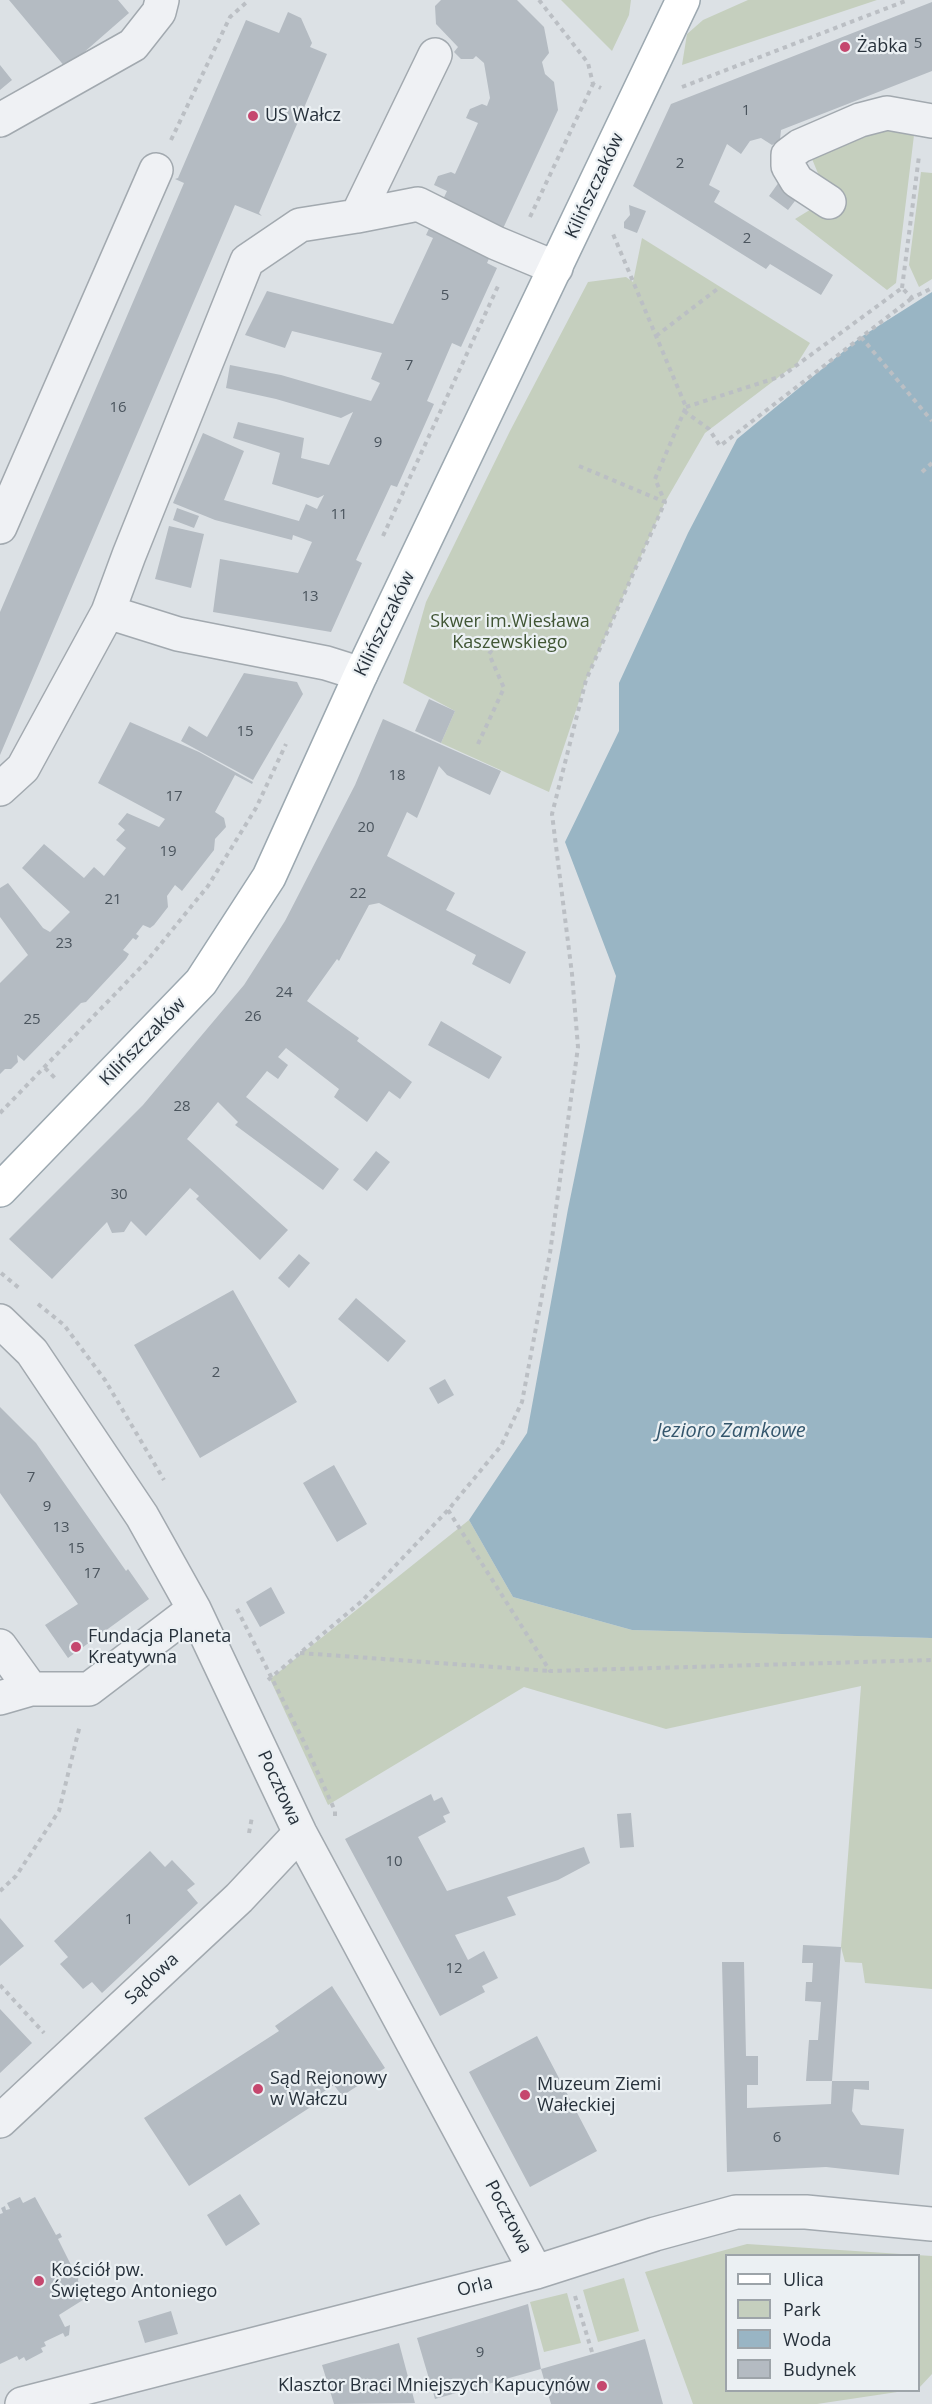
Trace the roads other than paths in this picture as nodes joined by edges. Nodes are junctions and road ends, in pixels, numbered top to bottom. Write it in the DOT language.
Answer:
graph roads {
  1 [pos="162,0"];
  2 [pos="683,0"];
  3 [pos="435,55"];
  4 [pos="0,120"];
  5 [pos="928,120"];
  6 [pos="156,170"];
  7 [pos="830,202"];
  8 [pos="357,216"];
  9 [pos="556,268"];
  10 [pos="1,522"];
  11 [pos="108,612"];
  12 [pos="361,674"];
  13 [pos="0,789"];
  14 [pos="0,1190"];
  15 [pos="0,1321"];
  16 [pos="194,1609"];
  17 [pos="0,1646"];
  18 [pos="31,1689"];
  19 [pos="0,1698"];
  20 [pos="300,1833"];
  21 [pos="0,2121"];
  22 [pos="932,2224"];
  23 [pos="536,2271"];
  24 [pos="22,2404"];
  1 -- 4 [label="street"];
  2 -- 9 [label="main road, Kilińszczaków"];
  3 -- 8 [label="street"];
  5 -- 7 [label="street"];
  6 -- 10 [label="street"];
  8 -- 9 [label="street"];
  8 -- 11 [label="street"];
  9 -- 12 [label="main road, Kilińszczaków"];
  11 -- 12 [label="street"];
  11 -- 13 [label="street"];
  12 -- 14 [label="main road, Kilińszczaków"];
  15 -- 16 [label="street, Pocztowa"];
  16 -- 18 [label="street"];
  16 -- 20 [label="street, Pocztowa"];
  17 -- 18 [label="street"];
  18 -- 19 [label="street"];
  20 -- 21 [label="street, Sądowa"];
  20 -- 23 [label="street, Pocztowa"];
  22 -- 23 [label="street, Orla"];
  23 -- 24 [label="street, Orla"];
}
